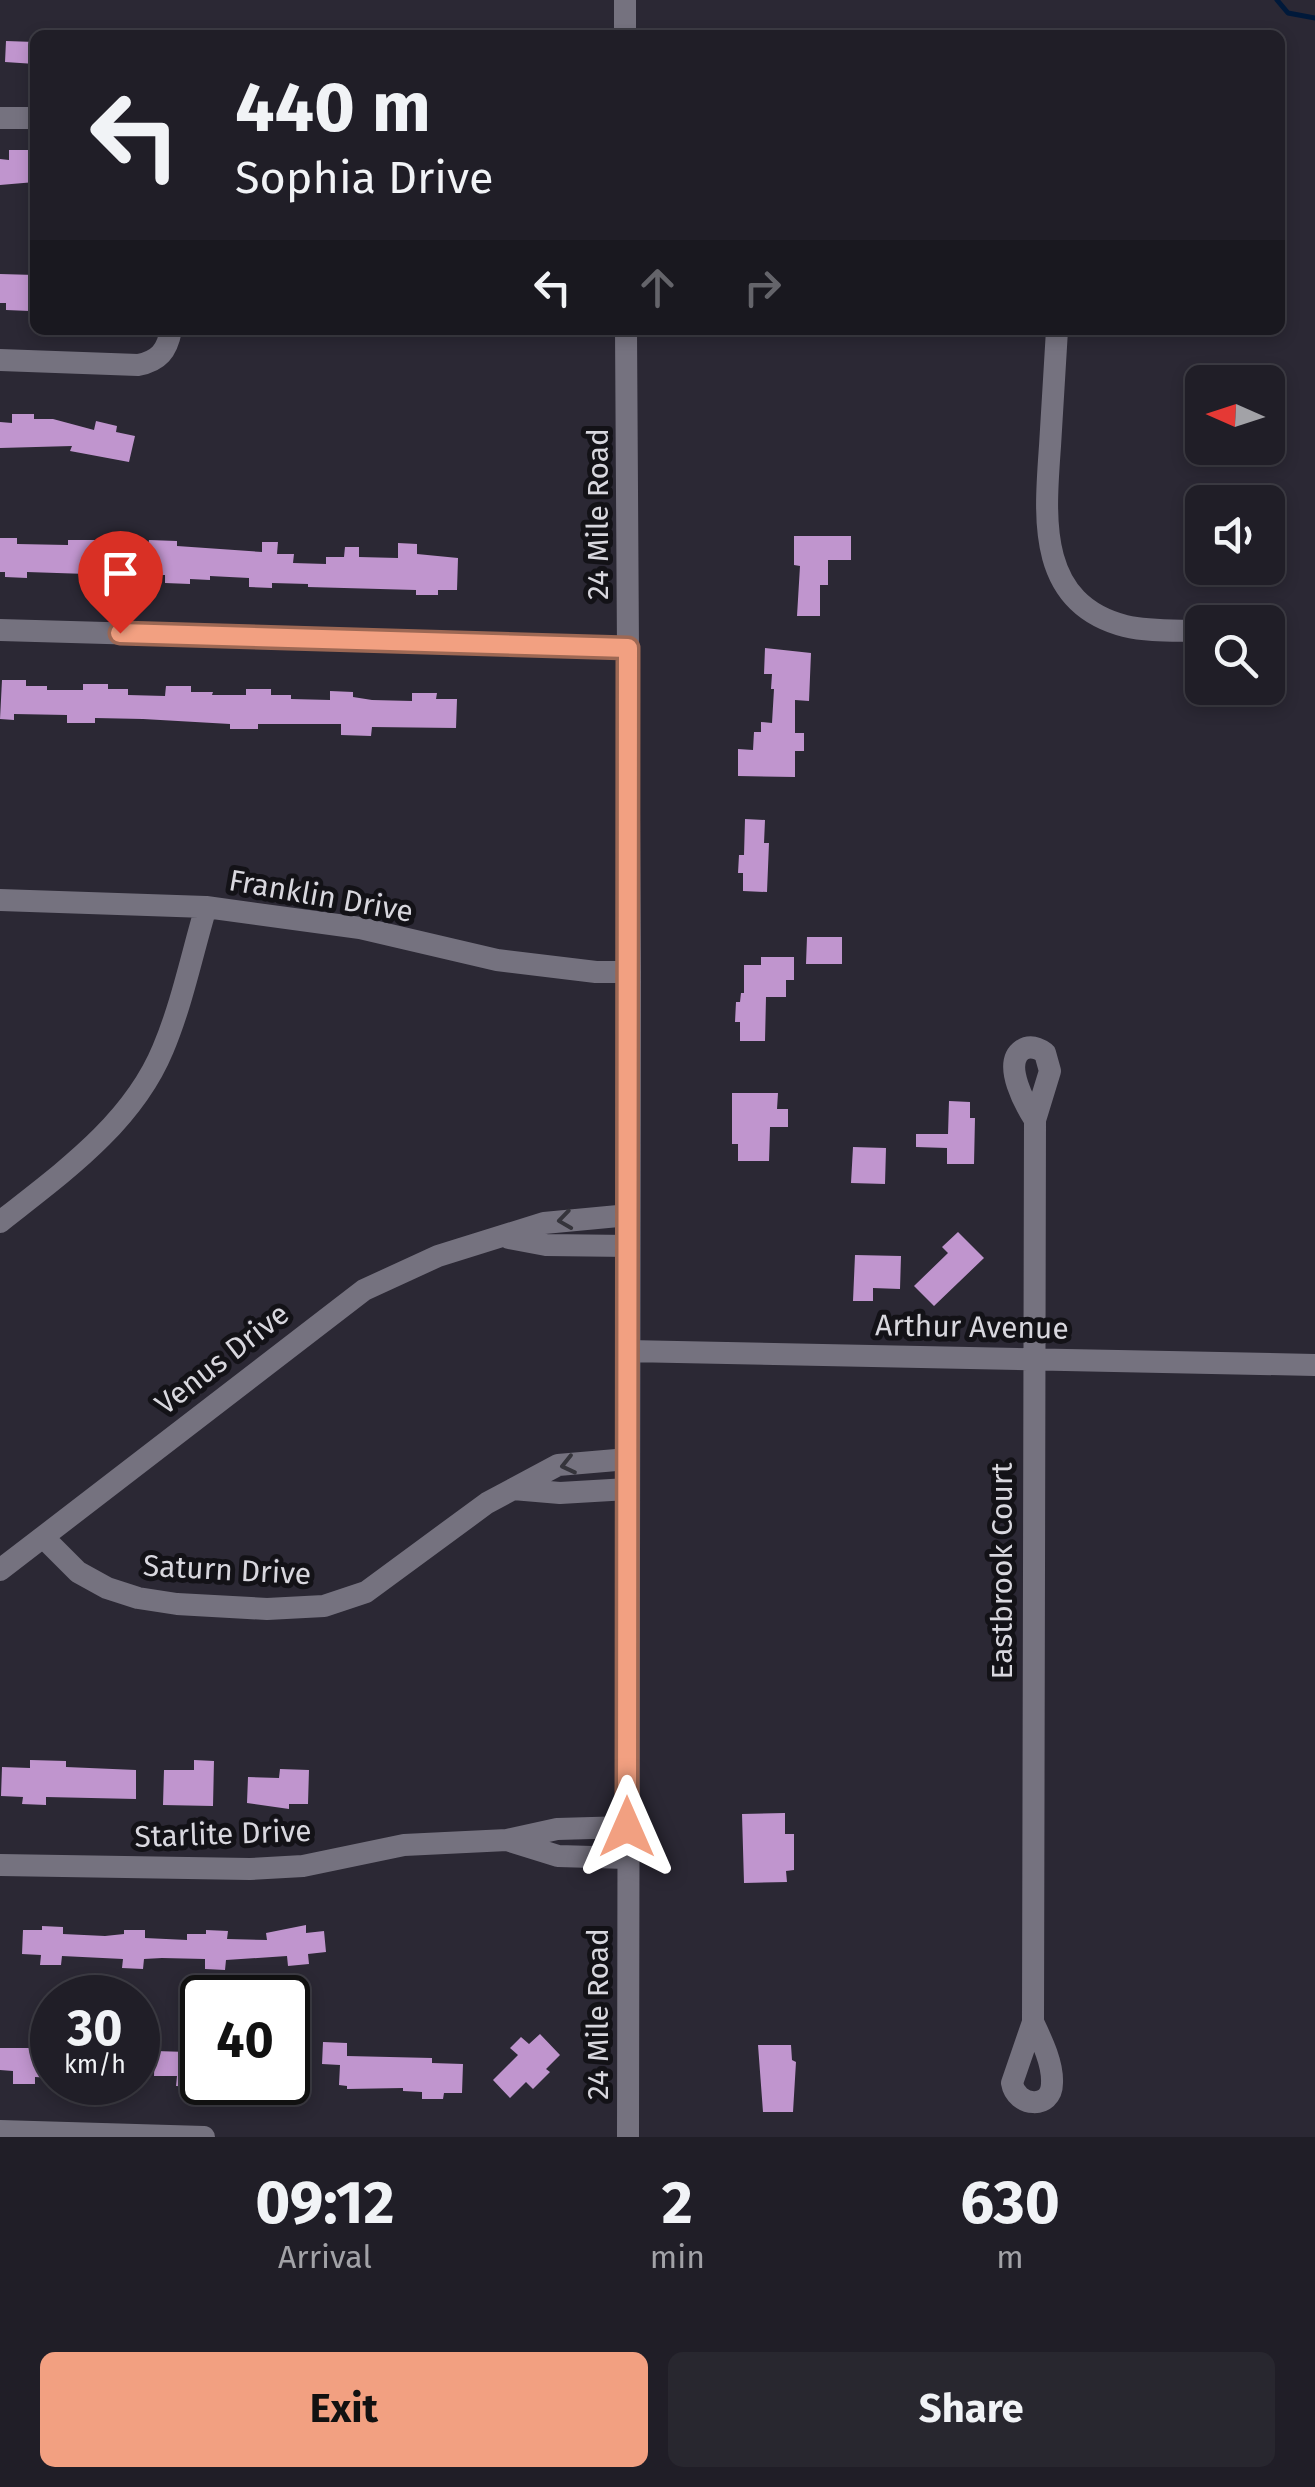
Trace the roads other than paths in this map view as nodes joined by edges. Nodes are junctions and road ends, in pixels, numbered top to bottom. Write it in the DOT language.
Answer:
graph roads {
  1 [pos="625,0"];
  2 [pos="626,30"];
  3 [pos="0,118"];
  4 [pos="30,118"];
  5 [pos="170,335"];
  6 [pos="626,335"];
  7 [pos="1057,335"];
  8 [pos="0,360"];
  9 [pos="0,630"];
  10 [pos="1185,630"];
  11 [pos="628,648"];
  12 [pos="0,900"];
  13 [pos="206,907"];
  14 [pos="630,972"];
  15 [pos="1035,1120"];
  16 [pos="628,1215"];
  17 [pos="0,1222"];
  18 [pos="505,1238"];
  19 [pos="629,1246"];
  20 [pos="628,1351"];
  21 [pos="1033,1358"];
  22 [pos="1315,1364"];
  23 [pos="628,1459"];
  24 [pos="513,1489"];
  25 [pos="628,1489"];
  26 [pos="43,1537"];
  27 [pos="0,1570"];
  28 [pos="627,1827"];
  29 [pos="507,1840"];
  30 [pos="627,1858"];
  31 [pos="0,1865"];
  32 [pos="1033,2022"];
  33 [pos="0,2131"];
  34 [pos="204,2137"];
  35 [pos="628,2137"];
  1 -- 2 [label="street"];
  3 -- 4 [label="street"];
  5 -- 8 [label="street"];
  6 -- 11 [label="street, 24 Mile Road"];
  7 -- 10 [label="street"];
  9 -- 11 [label="street"];
  11 -- 14 [label="street, 24 Mile Road"];
  12 -- 13 [label="street, Franklin Drive"];
  13 -- 14 [label="street, Franklin Drive"];
  13 -- 17 [label="street"];
  14 -- 16 [label="street, 24 Mile Road"];
  15 -- 21 [label="street, Eastbrook Court"];
  16 -- 18 [label="street, Venus Drive, one-way"];
  16 -- 19 [label="street, 24 Mile Road"];
  18 -- 19 [label="street, Venus Drive"];
  18 -- 26 [label="street, Venus Drive"];
  19 -- 20 [label="street, 24 Mile Road"];
  20 -- 21 [label="street, Arthur Avenue"];
  20 -- 23 [label="street, 24 Mile Road"];
  21 -- 22 [label="street, Arthur Avenue"];
  21 -- 32 [label="street, Eastbrook Court"];
  23 -- 24 [label="street, Saturn Drive, one-way"];
  23 -- 25 [label="street, 24 Mile Road"];
  24 -- 25 [label="street"];
  24 -- 26 [label="street, Saturn Drive"];
  25 -- 28 [label="street, 24 Mile Road"];
  26 -- 27 [label="street, Venus Drive"];
  28 -- 29 [label="street, Starlite Drive"];
  28 -- 30 [label="street, 24 Mile Road"];
  29 -- 30 [label="street, Starlite Drive"];
  29 -- 31 [label="street, Starlite Drive"];
  30 -- 35 [label="street, 24 Mile Road"];
  33 -- 34 [label="street"];
}
